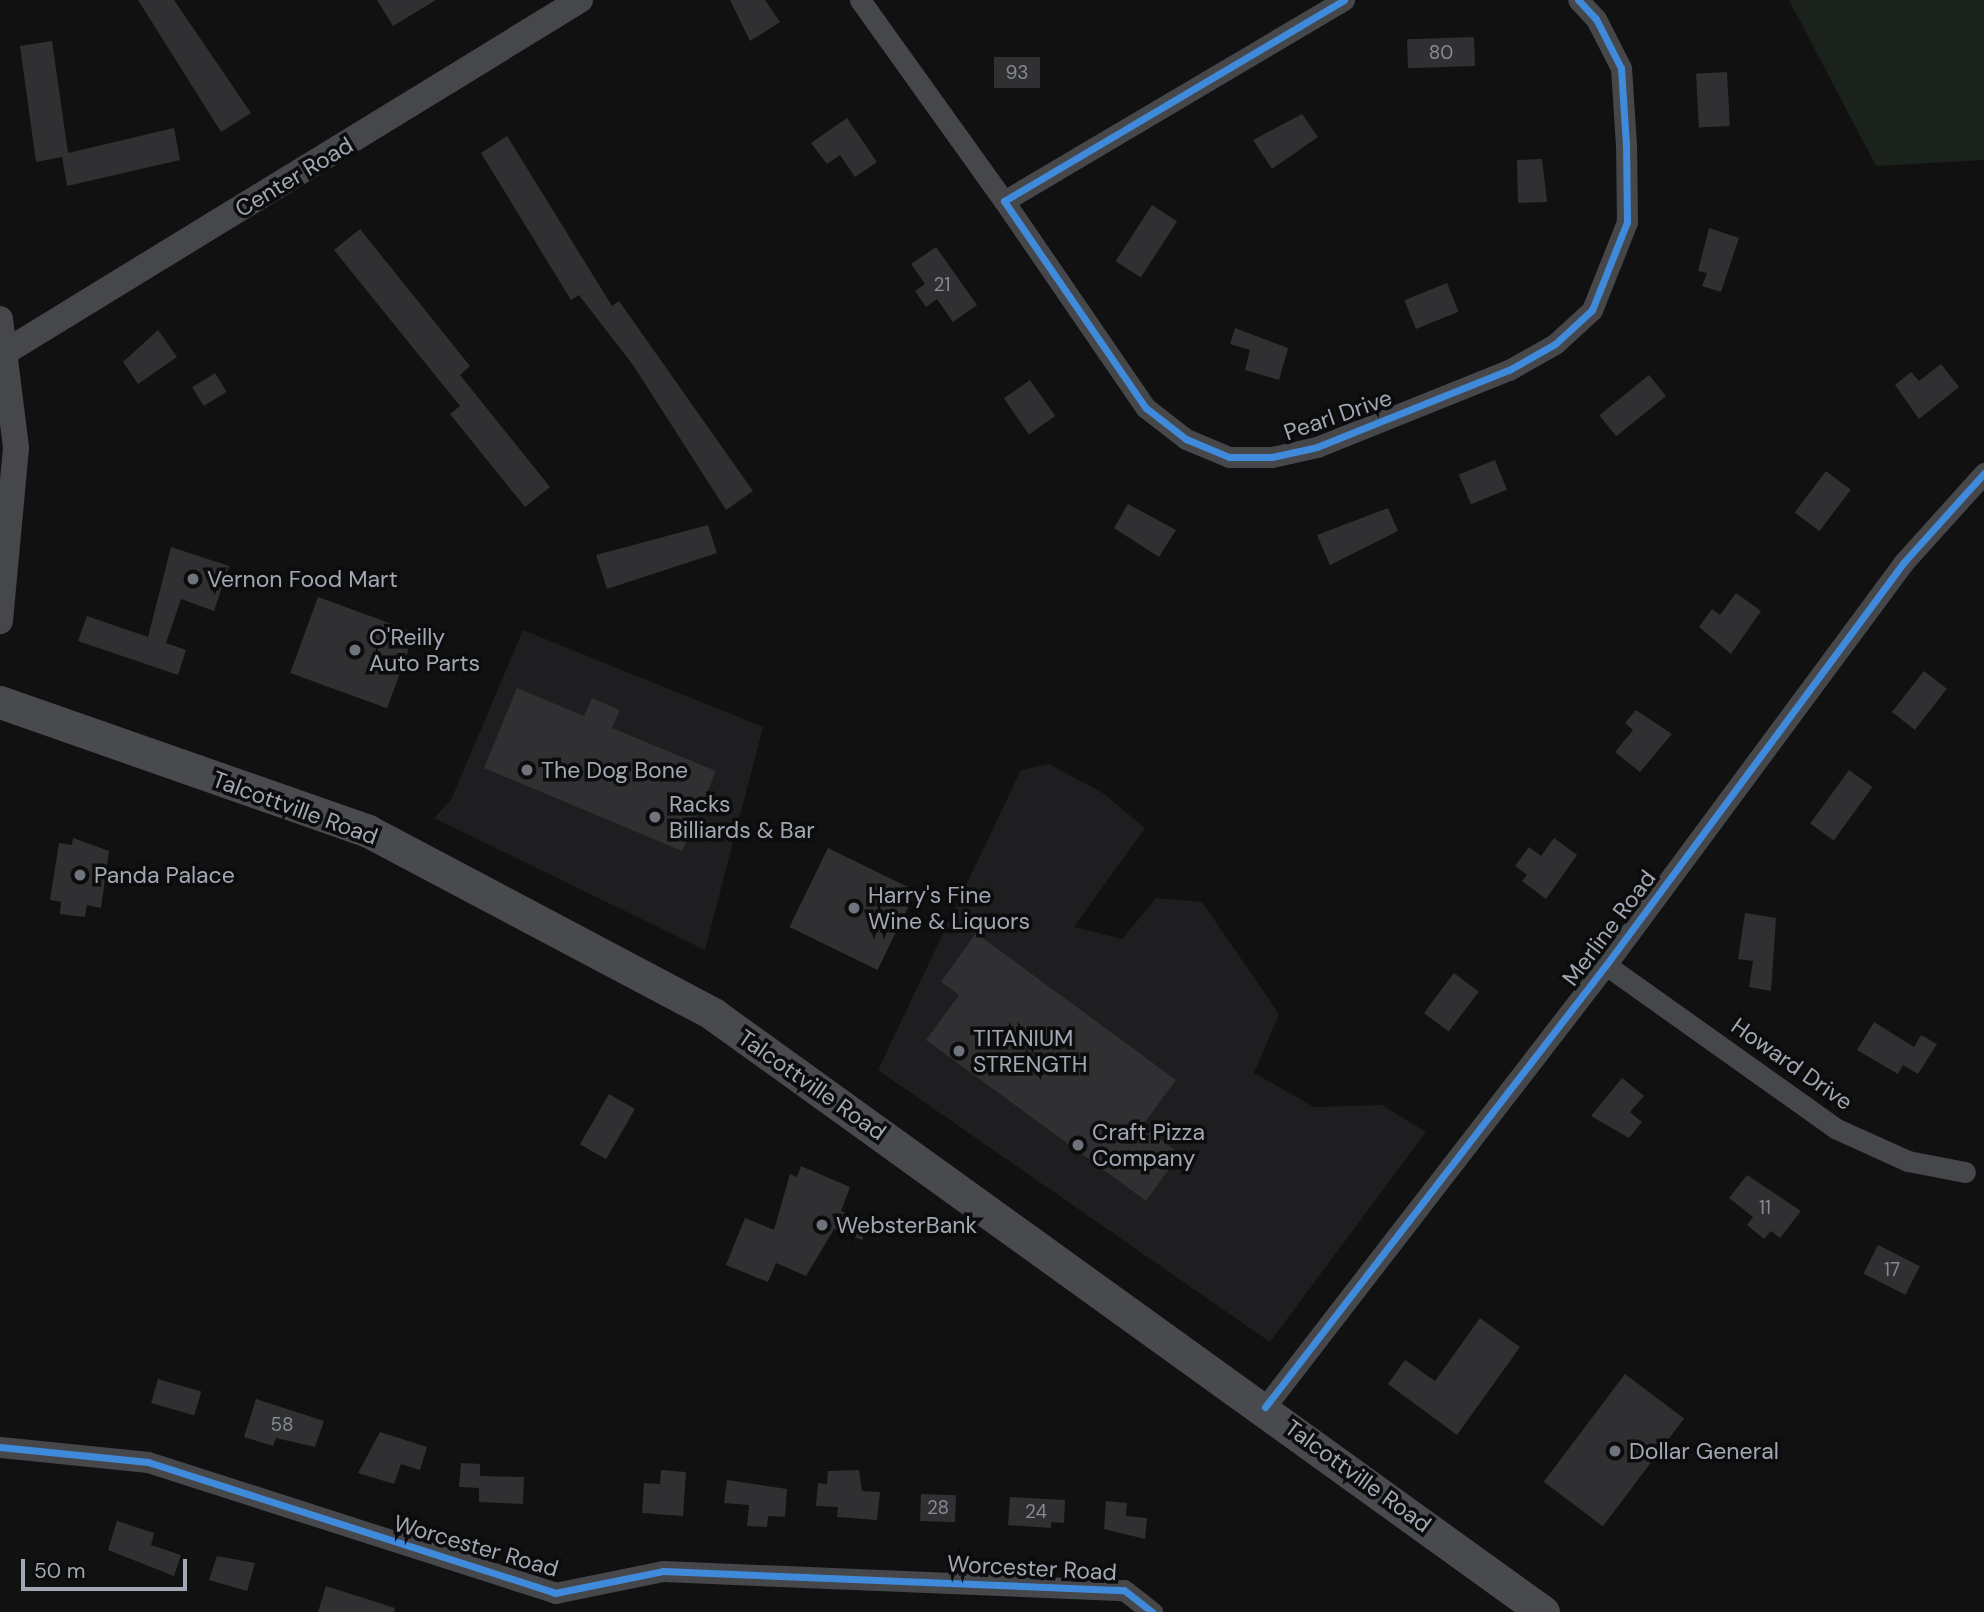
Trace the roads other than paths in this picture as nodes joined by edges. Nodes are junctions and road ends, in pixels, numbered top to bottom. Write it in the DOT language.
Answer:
graph roads {
  1 [pos="580,0"];
  2 [pos="860,0"];
  3 [pos="1344,0"];
  4 [pos="1577,0"];
  5 [pos="1004,201"];
  6 [pos="0,318"];
  7 [pos="7,351"];
  8 [pos="1984,473"];
  9 [pos="0,621"];
  10 [pos="0,702"];
  11 [pos="1606,965"];
  12 [pos="1965,1172"];
  13 [pos="1265,1407"];
  14 [pos="0,1447"];
  15 [pos="1152,1612"];
  16 [pos="1543,1612"];
  1 -- 7 [label="street, Center Road"];
  2 -- 5 [label="street, Pearl Drive"];
  3 -- 5 [label="street"];
  4 -- 5 [label="street, Pearl Drive"];
  6 -- 7 [label="street"];
  7 -- 9 [label="street"];
  8 -- 11 [label="street, Merline Road"];
  10 -- 13 [label="main road, Talcottville Road"];
  11 -- 12 [label="street, Howard Drive"];
  11 -- 13 [label="street, Merline Road"];
  13 -- 16 [label="main road, Talcottville Road"];
  14 -- 15 [label="street, Worcester Road"];
}
